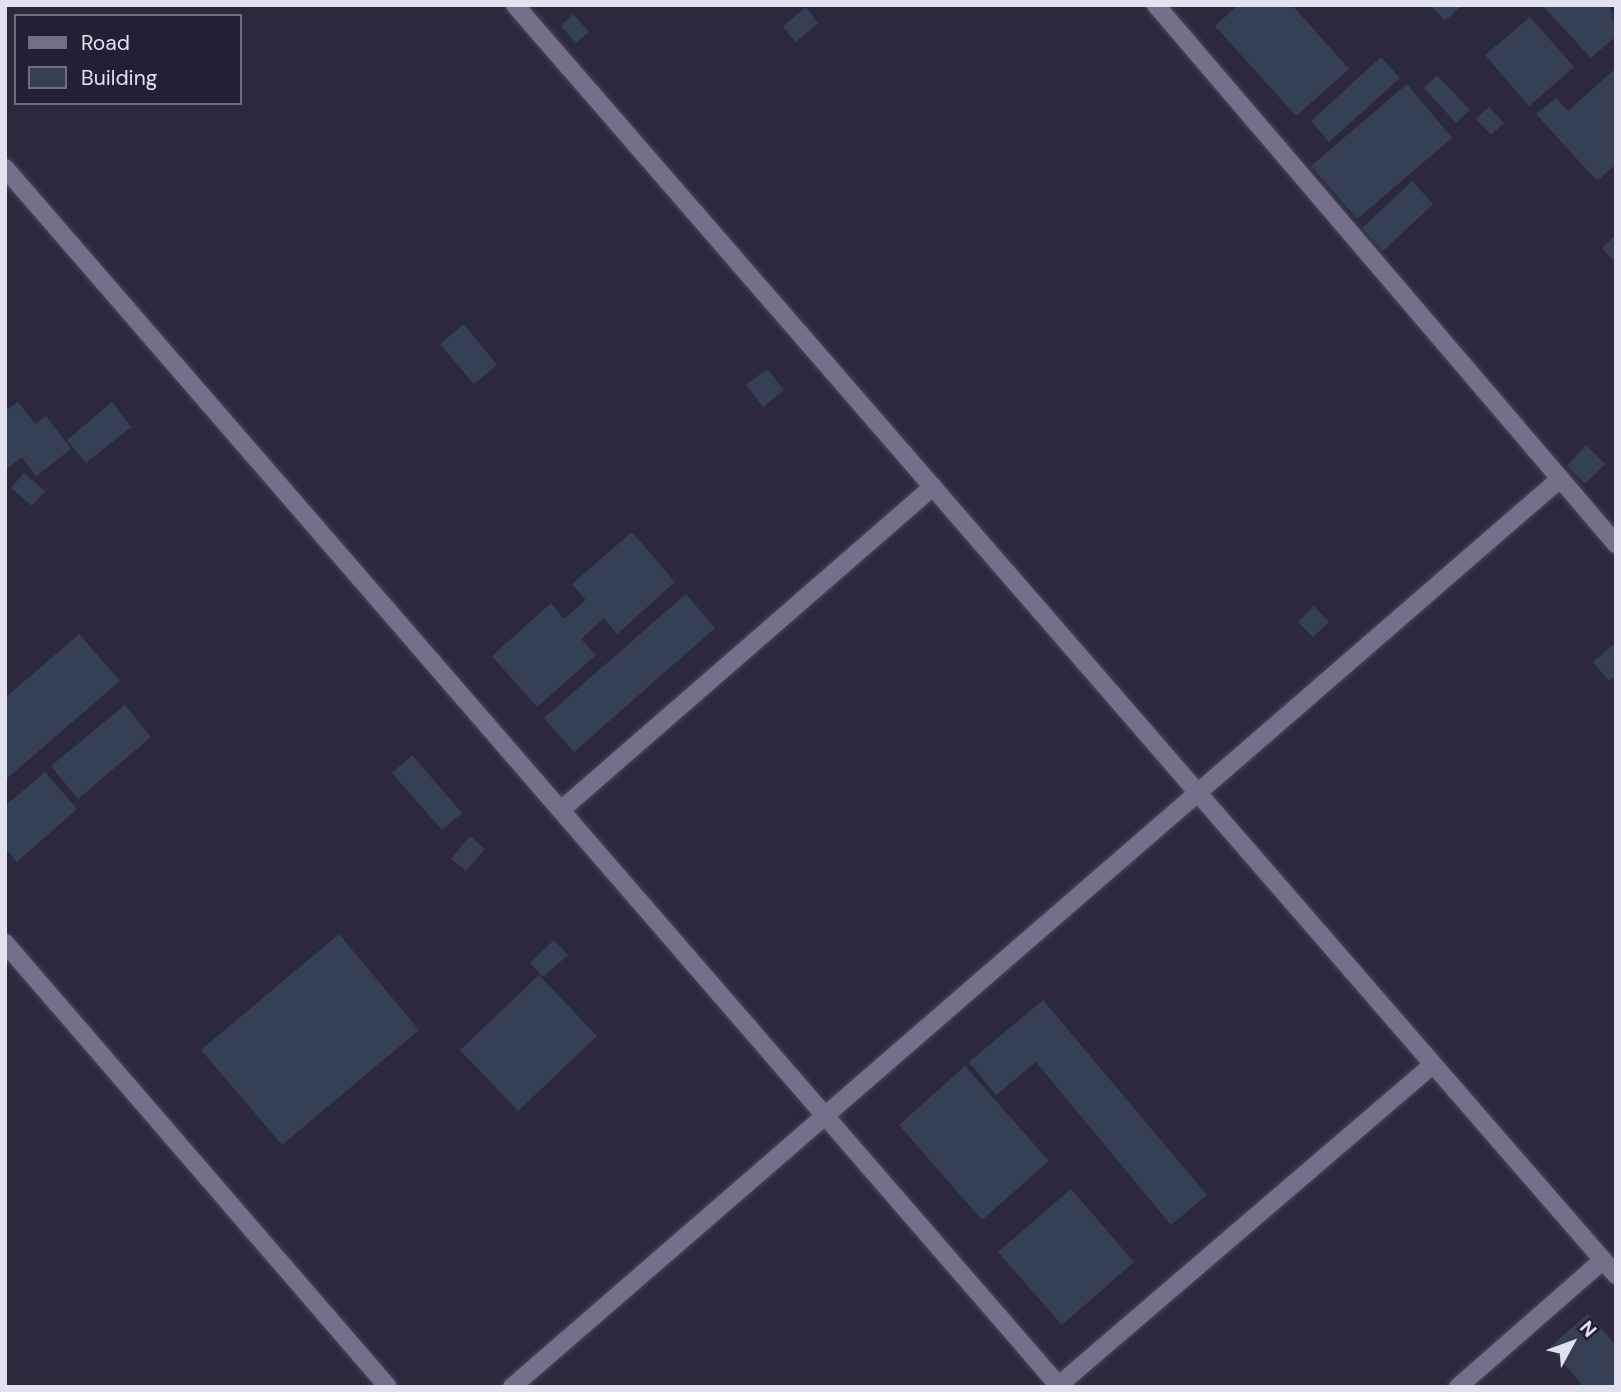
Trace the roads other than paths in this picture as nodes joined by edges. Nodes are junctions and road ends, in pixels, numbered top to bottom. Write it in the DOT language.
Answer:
graph roads {
  1 [pos="515,5"];
  2 [pos="1156,5"];
  3 [pos="5,168"];
  4 [pos="1560,479"];
  5 [pos="933,487"];
  6 [pos="1616,544"];
  7 [pos="1198,793"];
  8 [pos="561,810"];
  9 [pos="5,943"];
  10 [pos="1433,1065"];
  11 [pos="826,1116"];
  12 [pos="1603,1260"];
  13 [pos="1616,1275"];
  14 [pos="1060,1386"];
  15 [pos="387,1387"];
  16 [pos="512,1387"];
  17 [pos="1458,1387"];
  1 -- 5 [label="street"];
  2 -- 4 [label="street"];
  3 -- 8 [label="street"];
  4 -- 6 [label="street"];
  4 -- 7 [label="street"];
  5 -- 7 [label="street"];
  5 -- 8 [label="street"];
  7 -- 10 [label="street"];
  7 -- 11 [label="street"];
  8 -- 11 [label="street"];
  9 -- 15 [label="street"];
  10 -- 12 [label="street"];
  10 -- 14 [label="street"];
  11 -- 14 [label="street"];
  11 -- 16 [label="street"];
  12 -- 13 [label="street"];
  12 -- 17 [label="street"];
}
